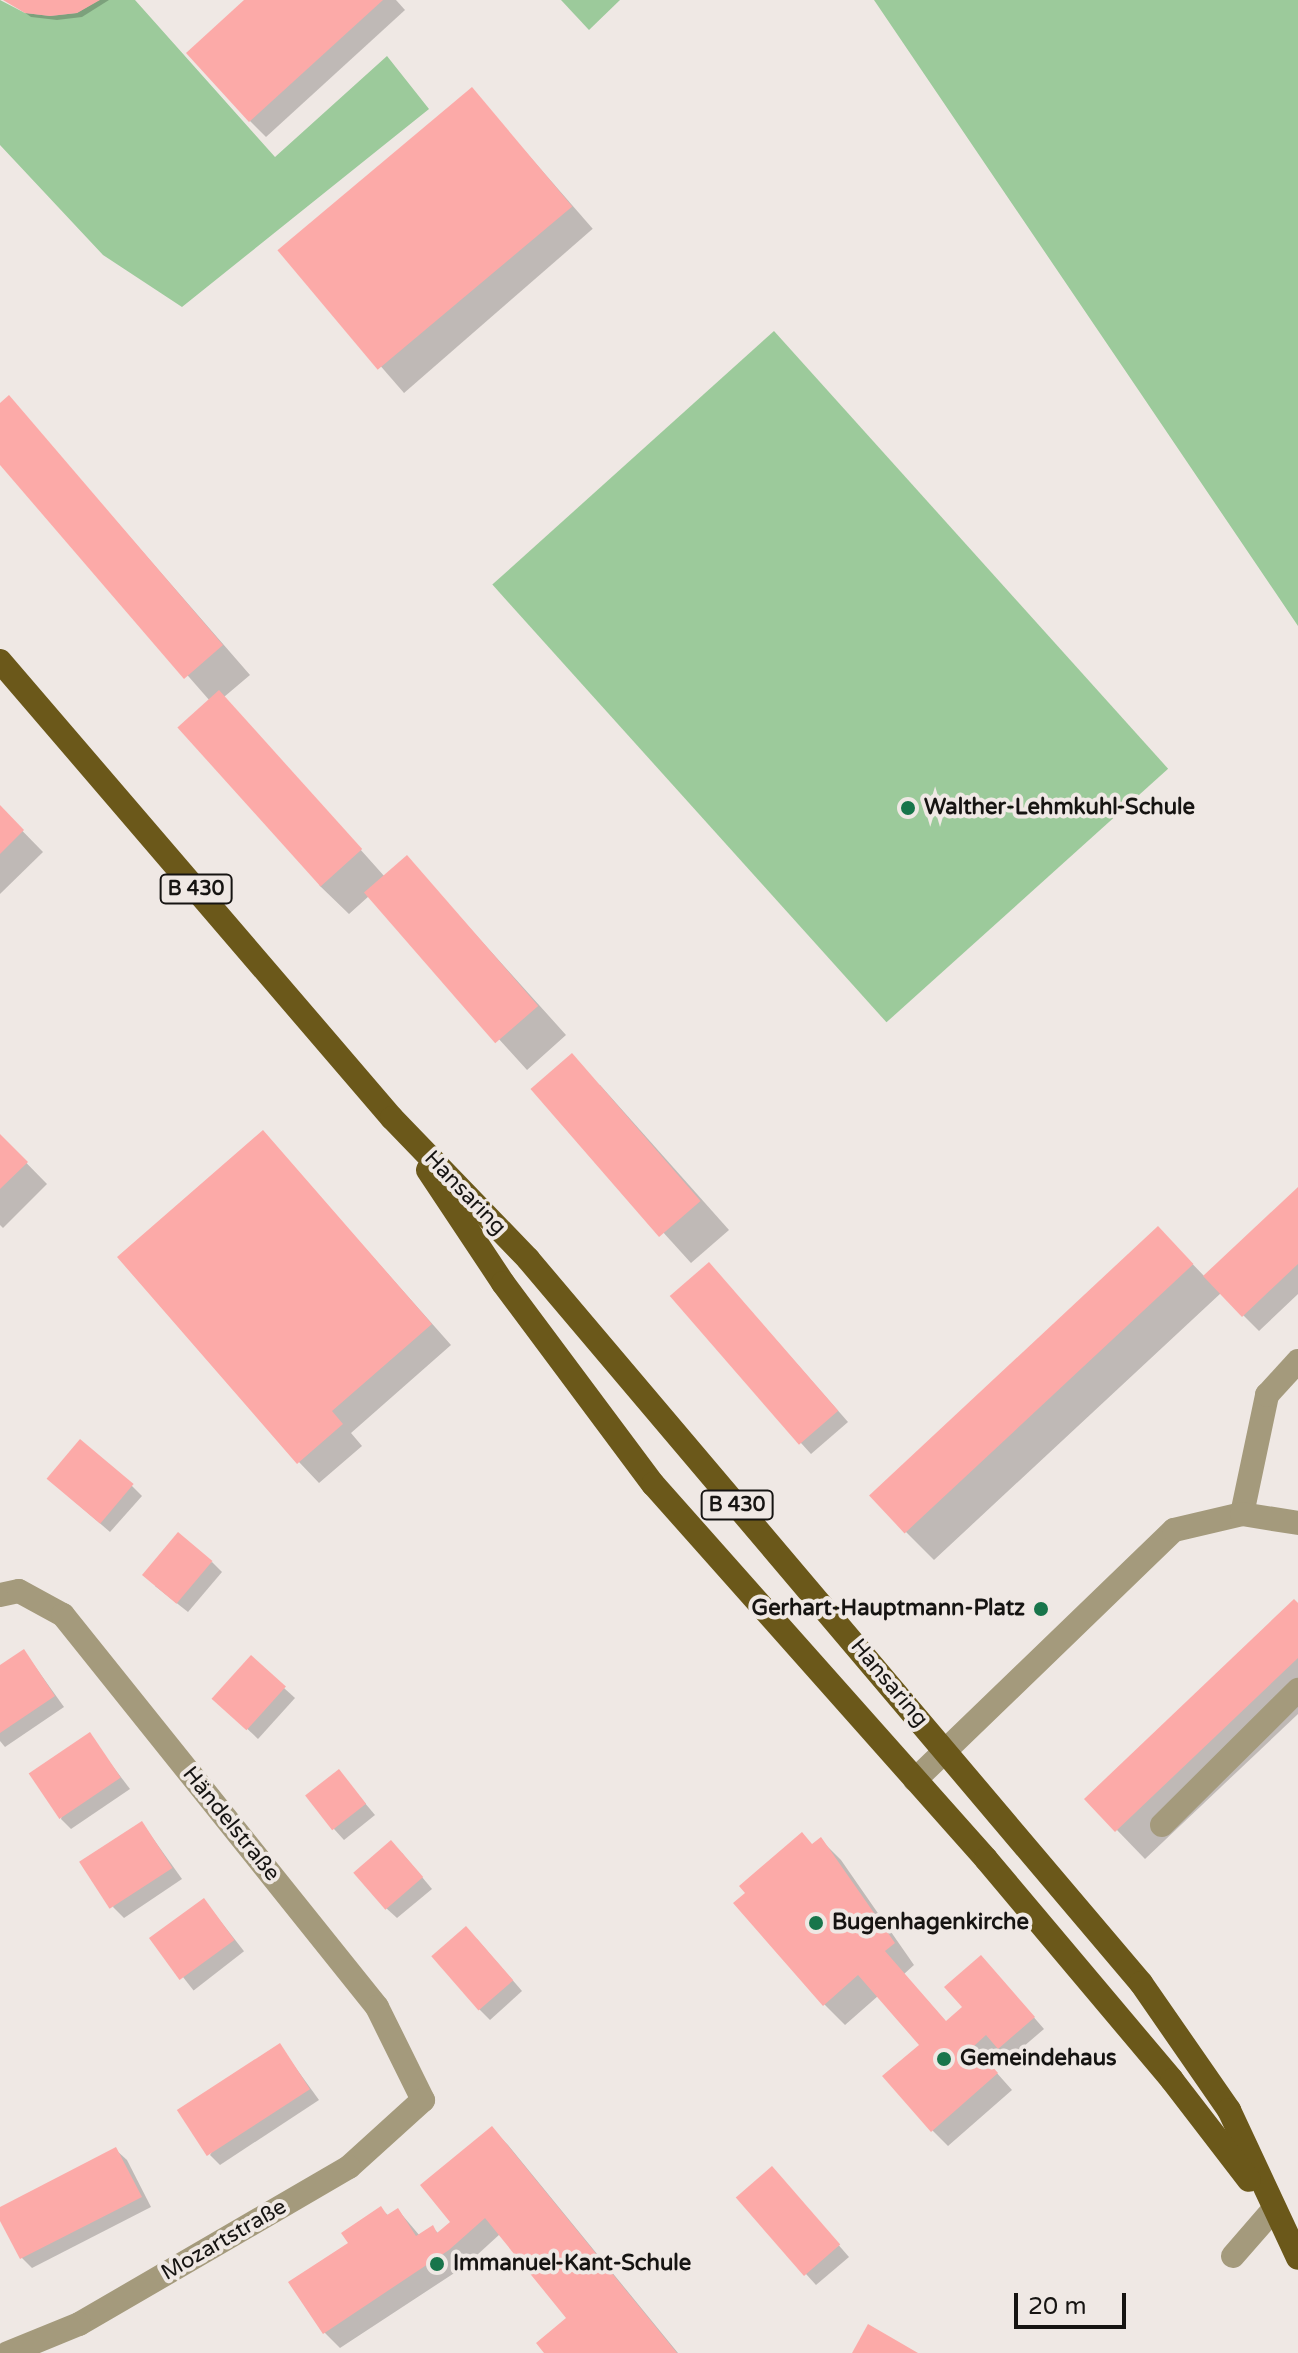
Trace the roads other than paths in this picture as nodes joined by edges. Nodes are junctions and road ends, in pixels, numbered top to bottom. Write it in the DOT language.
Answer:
graph roads {
  1 [pos="0,661"];
  2 [pos="392,1118"];
  3 [pos="1298,1361"];
  4 [pos="1242,1514"];
  5 [pos="1298,1523"];
  6 [pos="0,1595"];
  7 [pos="1298,1690"];
  8 [pos="946,1751"];
  9 [pos="915,1780"];
  10 [pos="1162,1825"];
  11 [pos="423,2100"];
  12 [pos="1273,2210"];
  13 [pos="1233,2256"];
  14 [pos="1298,2258"];
  15 [pos="8,2353"];
  1 -- 2 [label="main road, Hansaring / B 430"];
  2 -- 8 [label="main road, Hansaring / B 430"];
  2 -- 9 [label="main road, Hansaring / B 430"];
  3 -- 4 [label="street"];
  4 -- 5 [label="street"];
  4 -- 8 [label="street"];
  6 -- 11 [label="street, Händelstraße"];
  7 -- 10 [label="street"];
  8 -- 9 [label="street"];
  8 -- 12 [label="main road, Hansaring / B 430"];
  9 -- 12 [label="main road, Hansaring / B 430"];
  11 -- 15 [label="street, Mozartstraße"];
  12 -- 13 [label="street"];
  12 -- 14 [label="main road, Hansaring / B 430"];
}
